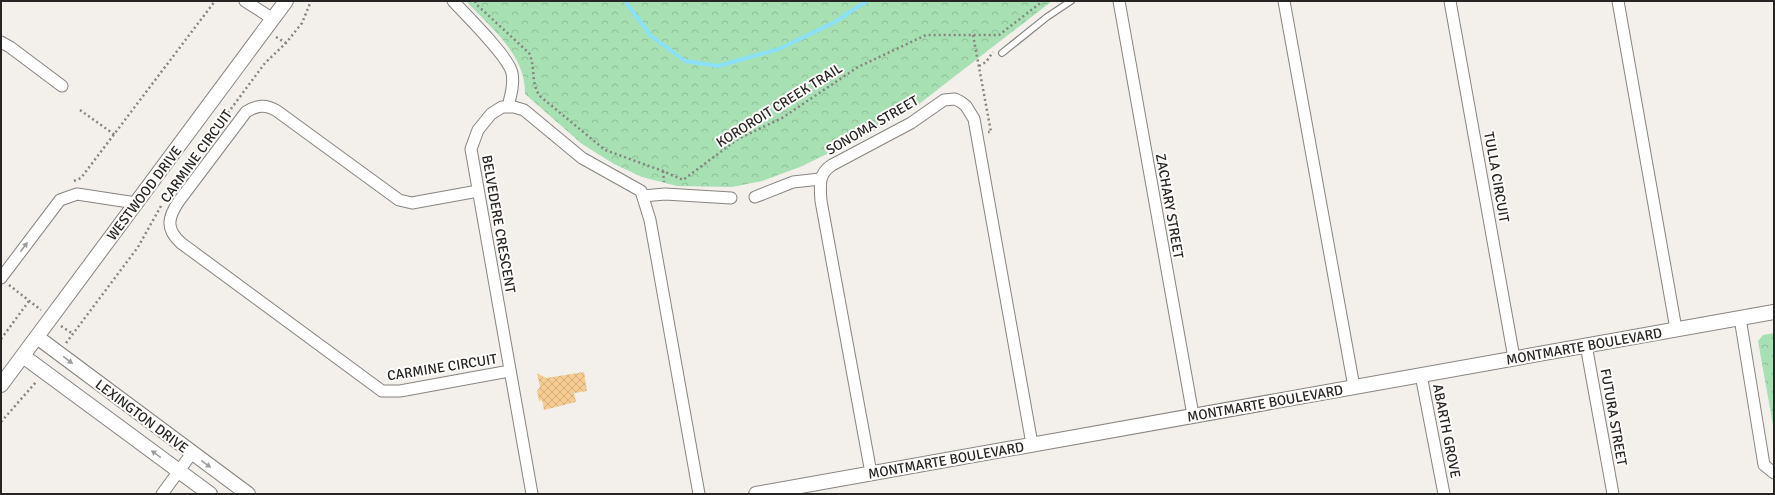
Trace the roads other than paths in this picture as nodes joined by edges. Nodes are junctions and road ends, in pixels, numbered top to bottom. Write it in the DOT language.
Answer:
graph roads {
  1 [pos="246,1"];
  2 [pos="286,1"];
  3 [pos="453,1"];
  4 [pos="1071,1"];
  5 [pos="1119,1"];
  6 [pos="1284,1"];
  7 [pos="1450,1"];
  8 [pos="1618,1"];
  9 [pos="273,19"];
  10 [pos="1,42"];
  11 [pos="1002,53"];
  12 [pos="62,86"];
  13 [pos="508,106"];
  14 [pos="820,178"];
  15 [pos="478,191"];
  16 [pos="643,196"];
  17 [pos="755,197"];
  18 [pos="731,198"];
  19 [pos="136,203"];
  20 [pos="1,278"];
  21 [pos="1774,312"];
  22 [pos="1740,318"];
  23 [pos="1676,330"];
  24 [pos="37,337"];
  25 [pos="1586,346"];
  26 [pos="23,356"];
  27 [pos="1514,358"];
  28 [pos="510,371"];
  29 [pos="1420,375"];
  30 [pos="1,385"];
  31 [pos="1354,387"];
  32 [pos="1193,415"];
  33 [pos="1032,444"];
  34 [pos="192,453"];
  35 [pos="179,471"];
  36 [pos="1774,473"];
  37 [pos="871,474"];
  38 [pos="764,493"];
  39 [pos="162,494"];
  40 [pos="210,494"];
  41 [pos="248,494"];
  42 [pos="532,494"];
  43 [pos="699,494"];
  44 [pos="1444,494"];
  45 [pos="1613,494"];
  1 -- 9 [label="street"];
  2 -- 9 [label="street, WESTWOOD DRIVE"];
  3 -- 13 [label="street"];
  4 -- 11 [label="lane"];
  5 -- 32 [label="street, ZACHARY STREET"];
  6 -- 31 [label="street"];
  7 -- 27 [label="street, TULLA CIRCUIT"];
  8 -- 23 [label="street"];
  9 -- 19 [label="street, WESTWOOD DRIVE"];
  10 -- 12 [label="street"];
  13 -- 15 [label="street, BELVEDERE CRESCENT"];
  13 -- 16 [label="street"];
  14 -- 17 [label="street"];
  14 -- 33 [label="street, SONOMA STREET"];
  14 -- 37 [label="street"];
  15 -- 28 [label="street, BELVEDERE CRESCENT"];
  15 -- 28 [label="street, CARMINE CIRCUIT"];
  16 -- 18 [label="street"];
  16 -- 43 [label="street"];
  20 -- 19 [label="street, one-way"];
  19 -- 24 [label="street, WESTWOOD DRIVE"];
  21 -- 22 [label="street, MONTMARTE BOULEVARD"];
  22 -- 23 [label="street, MONTMARTE BOULEVARD"];
  22 -- 36 [label="street"];
  23 -- 25 [label="street, MONTMARTE BOULEVARD"];
  24 -- 26 [label="street, WESTWOOD DRIVE"];
  24 -- 34 [label="street, LEXINGTON DRIVE, one-way"];
  25 -- 27 [label="street, MONTMARTE BOULEVARD"];
  25 -- 45 [label="street, FUTURA STREET"];
  26 -- 30 [label="street, WESTWOOD DRIVE"];
  35 -- 26 [label="street, LEXINGTON DRIVE, one-way"];
  27 -- 29 [label="street, MONTMARTE BOULEVARD"];
  28 -- 42 [label="street, BELVEDERE CRESCENT"];
  29 -- 31 [label="street, MONTMARTE BOULEVARD"];
  29 -- 44 [label="street, ABARTH GROVE"];
  31 -- 32 [label="street, MONTMARTE BOULEVARD"];
  32 -- 33 [label="street, MONTMARTE BOULEVARD"];
  33 -- 37 [label="street, MONTMARTE BOULEVARD"];
  34 -- 35 [label="street"];
  34 -- 41 [label="street, LEXINGTON DRIVE, one-way"];
  35 -- 39 [label="street"];
  35 -- 40 [label="street, LEXINGTON DRIVE"];
  37 -- 38 [label="street, MONTMARTE BOULEVARD"];
}
